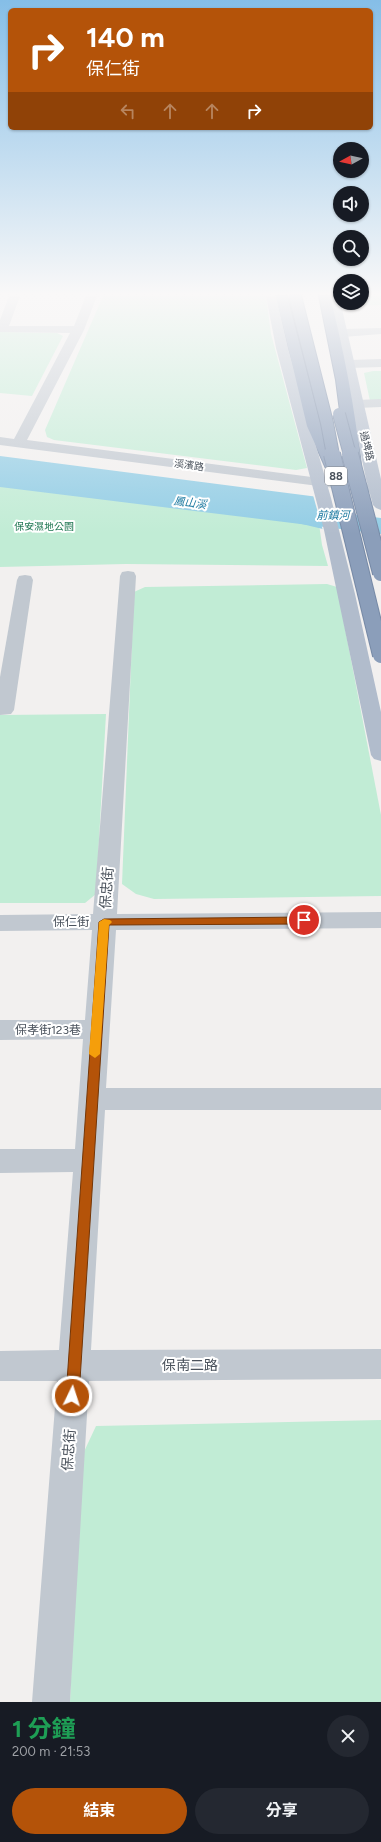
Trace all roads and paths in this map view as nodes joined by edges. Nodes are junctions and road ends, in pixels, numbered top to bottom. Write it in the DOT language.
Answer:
graph roads {
  1 [pos="54,375"];
  2 [pos="289,375"];
  3 [pos="301,375"];
  4 [pos="315,375"];
  5 [pos="329,375"];
  6 [pos="342,375"];
  7 [pos="351,375"];
  8 [pos="381,403"];
  9 [pos="357,404"];
  10 [pos="0,441"];
  11 [pos="19,443"];
  12 [pos="336,475"];
  13 [pos="355,476"];
  14 [pos="322,489"];
  15 [pos="380,497"];
  16 [pos="381,573"];
  17 [pos="128,576"];
  18 [pos="25,580"];
  19 [pos="381,655"];
  20 [pos="4,710"];
  21 [pos="381,755"];
  22 [pos="381,920"];
  23 [pos="104,922"];
  24 [pos="0,923"];
  25 [pos="96,1029"];
  26 [pos="0,1030"];
  27 [pos="92,1099"];
  28 [pos="381,1099"];
  29 [pos="87,1160"];
  30 [pos="0,1161"];
  31 [pos="381,1364"];
  32 [pos="0,1366"];
  33 [pos="74,1366"];
  34 [pos="51,1702"];
  1 -- 11 [label="street"];
  2 -- 14 [label="main road"];
  3 -- 12 [label="highway, bridge"];
  4 -- 12 [label="highway, 88, bridge"];
  5 -- 13 [label="highway, 88, bridge"];
  6 -- 13 [label="highway, bridge"];
  7 -- 9 [label="main road, 過埤路"];
  8 -- 9 [label="street"];
  9 -- 15 [label="main road, 過埤路"];
  10 -- 11 [label="street, 溪濱路"];
  11 -- 14 [label="street, 溪濱路"];
  12 -- 19 [label="highway, 88, bridge"];
  13 -- 16 [label="highway, 88, bridge"];
  14 -- 15 [label="street, 溪濱路"];
  14 -- 21 [label="main road"];
  17 -- 23 [label="street, 保忠街"];
  18 -- 20 [label="street"];
  22 -- 23 [label="street, 保仁街"];
  23 -- 24 [label="street, 保仁街"];
  23 -- 25 [label="street, 保忠街"];
  25 -- 26 [label="street, 保孝街123巷"];
  25 -- 27 [label="street, 保忠街"];
  27 -- 28 [label="street"];
  27 -- 29 [label="street, 保忠街"];
  29 -- 30 [label="street"];
  29 -- 33 [label="street, 保忠街"];
  31 -- 33 [label="street, 保南二路"];
  32 -- 33 [label="street, 保南二路"];
  33 -- 34 [label="street, 保忠街"];
}
